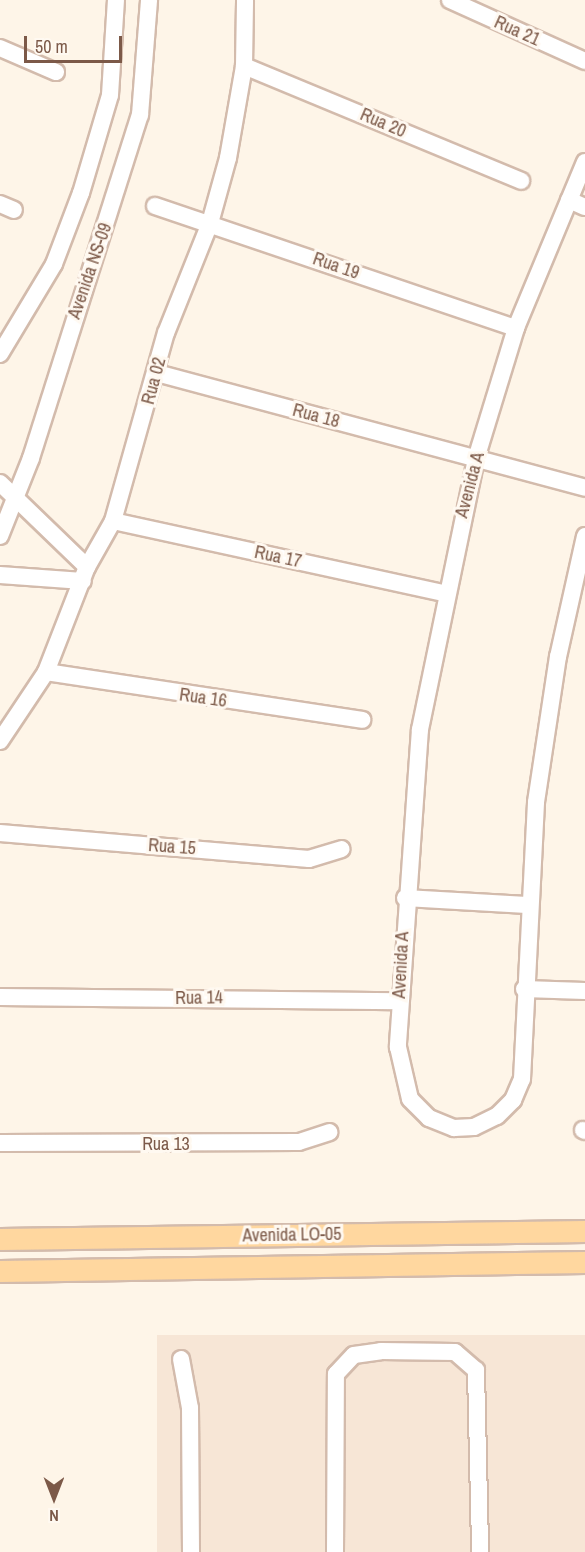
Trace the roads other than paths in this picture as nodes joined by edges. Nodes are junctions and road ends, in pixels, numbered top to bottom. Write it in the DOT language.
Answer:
graph roads {
  1 [pos="116,0"];
  2 [pos="149,0"];
  3 [pos="244,0"];
  4 [pos="450,0"];
  5 [pos="0,48"];
  6 [pos="585,62"];
  7 [pos="244,66"];
  8 [pos="56,72"];
  9 [pos="585,162"];
  10 [pos="521,181"];
  11 [pos="569,200"];
  12 [pos="155,206"];
  13 [pos="585,207"];
  14 [pos="210,223"];
  15 [pos="516,328"];
  16 [pos="0,354"];
  17 [pos="157,373"];
  18 [pos="476,459"];
  19 [pos="0,483"];
  20 [pos="585,489"];
  21 [pos="13,496"];
  22 [pos="112,521"];
  23 [pos="0,536"];
  24 [pos="585,536"];
  25 [pos="85,574"];
  26 [pos="0,576"];
  27 [pos="444,593"];
  28 [pos="45,672"];
  29 [pos="362,720"];
  30 [pos="0,741"];
  31 [pos="0,833"];
  32 [pos="342,849"];
  33 [pos="405,898"];
  34 [pos="527,905"];
  35 [pos="524,990"];
  36 [pos="585,991"];
  37 [pos="0,997"];
  38 [pos="398,1001"];
  39 [pos="330,1132"];
  40 [pos="0,1143"];
  41 [pos="585,1231"];
  42 [pos="0,1239"];
  43 [pos="585,1262"];
  44 [pos="0,1271"];
  45 [pos="181,1359"];
  46 [pos="191,1552"];
  47 [pos="334,1552"];
  48 [pos="480,1552"];
  1 -- 16 [label="street, Avenida NS-09"];
  2 -- 21 [label="street, Avenida NS-09"];
  3 -- 7 [label="street, Rua 02"];
  4 -- 6 [label="street, Rua 21"];
  5 -- 8 [label="street"];
  7 -- 10 [label="street, Rua 20"];
  7 -- 14 [label="street, Rua 02"];
  9 -- 11 [label="street, Avenida A"];
  11 -- 13 [label="street"];
  11 -- 15 [label="street, Avenida A"];
  12 -- 14 [label="street, Rua 19"];
  14 -- 15 [label="street, Rua 19"];
  14 -- 17 [label="street, Rua 02"];
  15 -- 18 [label="street, Avenida A"];
  17 -- 18 [label="street, Rua 18"];
  17 -- 22 [label="street, Rua 02"];
  18 -- 20 [label="street, Rua 18"];
  18 -- 27 [label="street, Avenida A"];
  19 -- 21 [label="street"];
  21 -- 23 [label="street, Avenida NS-09"];
  21 -- 25 [label="street"];
  22 -- 25 [label="street, Rua 02"];
  22 -- 27 [label="street, Rua 17"];
  24 -- 34 [label="street, Avenida A"];
  25 -- 26 [label="street"];
  25 -- 28 [label="street, Rua 02"];
  27 -- 33 [label="street, Avenida A"];
  28 -- 29 [label="street, Rua 16"];
  28 -- 30 [label="street, Rua 02"];
  31 -- 32 [label="street, Rua 15"];
  33 -- 34 [label="street"];
  33 -- 38 [label="street, Avenida A"];
  34 -- 35 [label="street, Avenida A"];
  35 -- 36 [label="street"];
  35 -- 38 [label="street, Avenida A"];
  37 -- 38 [label="street, Rua 14"];
  39 -- 40 [label="street, Rua 13"];
  41 -- 42 [label="main road, Avenida LO-05"];
  43 -- 44 [label="main road, Avenida LO-05"];
  45 -- 46 [label="street"];
  47 -- 48 [label="street"];
}
